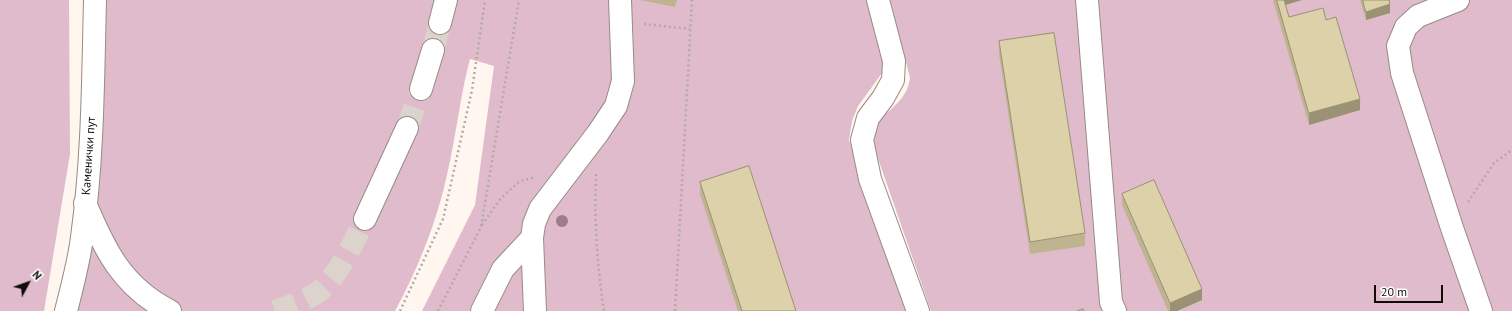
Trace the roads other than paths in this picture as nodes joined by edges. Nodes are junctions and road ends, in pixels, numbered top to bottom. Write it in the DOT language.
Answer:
graph roads {
  1 [pos="94,0"];
  2 [pos="446,0"];
  3 [pos="878,0"];
  4 [pos="1087,0"];
  5 [pos="1458,0"];
  6 [pos="620,10"];
  7 [pos="440,23"];
  8 [pos="433,50"];
  9 [pos="421,89"];
  10 [pos="407,128"];
  11 [pos="85,203"];
  12 [pos="365,219"];
  13 [pos="532,238"];
  14 [pos="66,311"];
  15 [pos="170,311"];
  16 [pos="482,311"];
  17 [pos="535,311"];
  18 [pos="918,311"];
  19 [pos="1115,311"];
  20 [pos="1481,311"];
  1 -- 11 [label="main road, Каменички пут"];
  2 -- 7 [label="main road"];
  3 -- 18 [label="main road"];
  4 -- 19 [label="main road"];
  5 -- 20 [label="main road"];
  6 -- 13 [label="main road"];
  8 -- 9 [label="main road"];
  10 -- 12 [label="main road"];
  11 -- 14 [label="main road, Каменички пут"];
  11 -- 15 [label="main road"];
  13 -- 16 [label="main road"];
  13 -- 17 [label="main road"];
}
